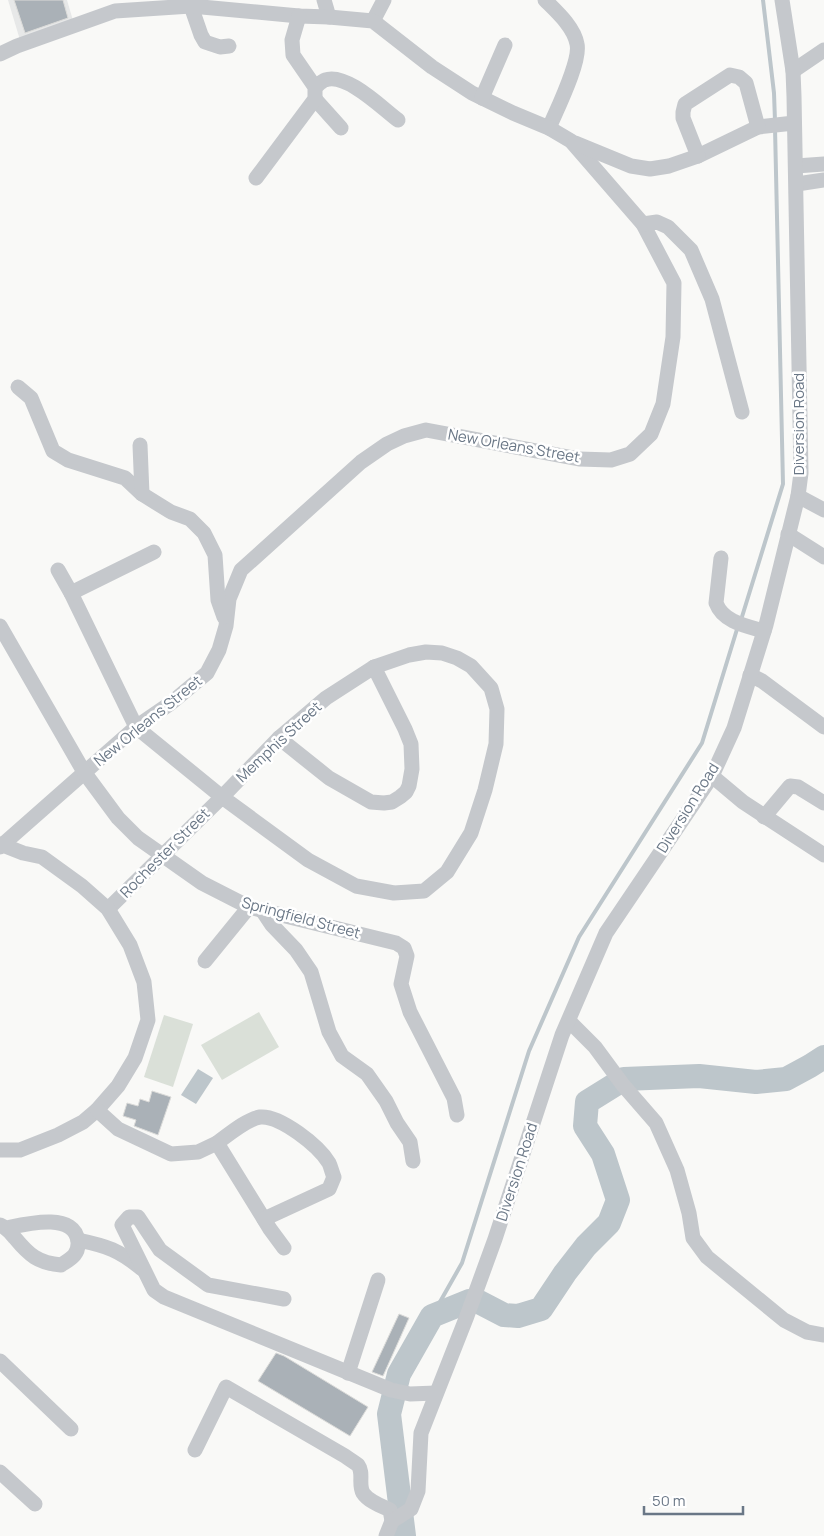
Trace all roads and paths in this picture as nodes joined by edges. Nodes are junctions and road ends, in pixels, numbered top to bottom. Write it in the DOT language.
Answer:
graph roads {
  1 [pos="324,0"];
  2 [pos="384,0"];
  3 [pos="546,0"];
  4 [pos="782,0"];
  5 [pos="192,6"];
  6 [pos="299,16"];
  7 [pos="330,16"];
  8 [pos="373,21"];
  9 [pos="505,45"];
  10 [pos="229,46"];
  11 [pos="824,50"];
  12 [pos="0,54"];
  13 [pos="793,71"];
  14 [pos="315,93"];
  15 [pos="482,98"];
  16 [pos="398,120"];
  17 [pos="791,124"];
  18 [pos="761,127"];
  19 [pos="341,128"];
  20 [pos="549,128"];
  21 [pos="571,141"];
  22 [pos="698,156"];
  23 [pos="824,164"];
  24 [pos="796,166"];
  25 [pos="256,178"];
  26 [pos="824,180"];
  27 [pos="797,184"];
  28 [pos="643,224"];
  29 [pos="18,387"];
  30 [pos="742,412"];
  31 [pos="140,445"];
  32 [pos="142,494"];
  33 [pos="798,496"];
  34 [pos="824,510"];
  35 [pos="788,534"];
  36 [pos="154,552"];
  37 [pos="824,557"];
  38 [pos="721,558"];
  39 [pos="58,570"];
  40 [pos="71,593"];
  41 [pos="0,626"];
  42 [pos="226,626"];
  43 [pos="750,627"];
  44 [pos="374,667"];
  45 [pos="750,675"];
  46 [pos="136,727"];
  47 [pos="824,727"];
  48 [pos="279,738"];
  49 [pos="84,772"];
  50 [pos="712,776"];
  51 [pos="222,797"];
  52 [pos="824,803"];
  53 [pos="764,817"];
  54 [pos="1,845"];
  55 [pos="162,856"];
  56 [pos="824,856"];
  57 [pos="255,908"];
  58 [pos="108,909"];
  59 [pos="205,961"];
  60 [pos="569,1021"];
  61 [pos="97,1110"];
  62 [pos="457,1115"];
  63 [pos="216,1142"];
  64 [pos="0,1150"];
  65 [pos="412,1161"];
  66 [pos="264,1219"];
  67 [pos="3,1226"];
  68 [pos="78,1240"];
  69 [pos="284,1248"];
  70 [pos="145,1272"];
  71 [pos="378,1280"];
  72 [pos="284,1299"];
  73 [pos="824,1335"];
  74 [pos="0,1361"];
  75 [pos="348,1373"];
  76 [pos="436,1392"];
  77 [pos="71,1429"];
  78 [pos="195,1450"];
  79 [pos="0,1472"];
  80 [pos="35,1504"];
  81 [pos="394,1519"];
  82 [pos="386,1536"];
  1 -- 7 [label="street"];
  2 -- 8 [label="street"];
  3 -- 20 [label="street"];
  4 -- 13 [label="street, Diversion Road"];
  5 -- 6 [label="street"];
  5 -- 10 [label="street"];
  5 -- 12 [label="street"];
  6 -- 7 [label="street"];
  6 -- 14 [label="street"];
  7 -- 8 [label="street"];
  8 -- 15 [label="street, New Orleans Street"];
  9 -- 15 [label="street"];
  11 -- 13 [label="street"];
  13 -- 17 [label="street, Diversion Road"];
  14 -- 16 [label="street"];
  14 -- 19 [label="street"];
  14 -- 25 [label="street"];
  15 -- 20 [label="street, New Orleans Street"];
  17 -- 18 [label="street"];
  17 -- 24 [label="street, Diversion Road"];
  18 -- 22 [label="street"];
  18 -- 22 [label="street"];
  20 -- 21 [label="street, New Orleans Street"];
  21 -- 22 [label="street"];
  21 -- 28 [label="street, New Orleans Street"];
  23 -- 24 [label="street"];
  24 -- 27 [label="street, Diversion Road"];
  26 -- 27 [label="street"];
  27 -- 33 [label="street, Diversion Road"];
  28 -- 30 [label="street"];
  28 -- 42 [label="street, New Orleans Street"];
  29 -- 32 [label="street"];
  31 -- 32 [label="street"];
  32 -- 42 [label="street"];
  33 -- 34 [label="street"];
  33 -- 35 [label="street, Diversion Road"];
  35 -- 37 [label="street"];
  35 -- 43 [label="street, Diversion Road"];
  36 -- 40 [label="street"];
  38 -- 43 [label="street"];
  39 -- 40 [label="street, Memphis Street"];
  40 -- 46 [label="street, Memphis Street"];
  41 -- 49 [label="street, Springfield Street"];
  42 -- 46 [label="street, New Orleans Street"];
  43 -- 45 [label="street, Diversion Road"];
  44 -- 48 [label="street, Memphis Street"];
  44 -- 48 [label="street"];
  44 -- 51 [label="street, Memphis Street"];
  45 -- 47 [label="street"];
  45 -- 50 [label="street, Diversion Road"];
  46 -- 49 [label="street, New Orleans Street"];
  46 -- 51 [label="street, Memphis Street"];
  48 -- 51 [label="street, Memphis Street"];
  49 -- 54 [label="street, New Orleans Street"];
  49 -- 55 [label="street, Springfield Street"];
  50 -- 53 [label="street"];
  50 -- 60 [label="street, Diversion Road"];
  51 -- 55 [label="street, Rochester Street"];
  52 -- 53 [label="street"];
  53 -- 56 [label="street"];
  54 -- 58 [label="street, New Orleans Street"];
  55 -- 57 [label="street, Springfield Street"];
  55 -- 58 [label="street, Rochester Street"];
  57 -- 59 [label="street"];
  57 -- 62 [label="street, Springfield Street"];
  57 -- 65 [label="street"];
  58 -- 61 [label="street, New Orleans Street"];
  60 -- 73 [label="street"];
  60 -- 76 [label="street, Diversion Road"];
  61 -- 63 [label="street"];
  61 -- 64 [label="street, New Orleans Street"];
  63 -- 66 [label="street"];
  63 -- 66 [label="street"];
  66 -- 69 [label="street"];
  67 -- 68 [label="street"];
  67 -- 68 [label="street"];
  68 -- 70 [label="street"];
  70 -- 72 [label="street"];
  70 -- 75 [label="street"];
  71 -- 75 [label="street"];
  74 -- 77 [label="street"];
  75 -- 76 [label="street"];
  76 -- 81 [label="street, Diversion Road"];
  78 -- 81 [label="street"];
  79 -- 80 [label="street"];
  81 -- 82 [label="street"];
}
